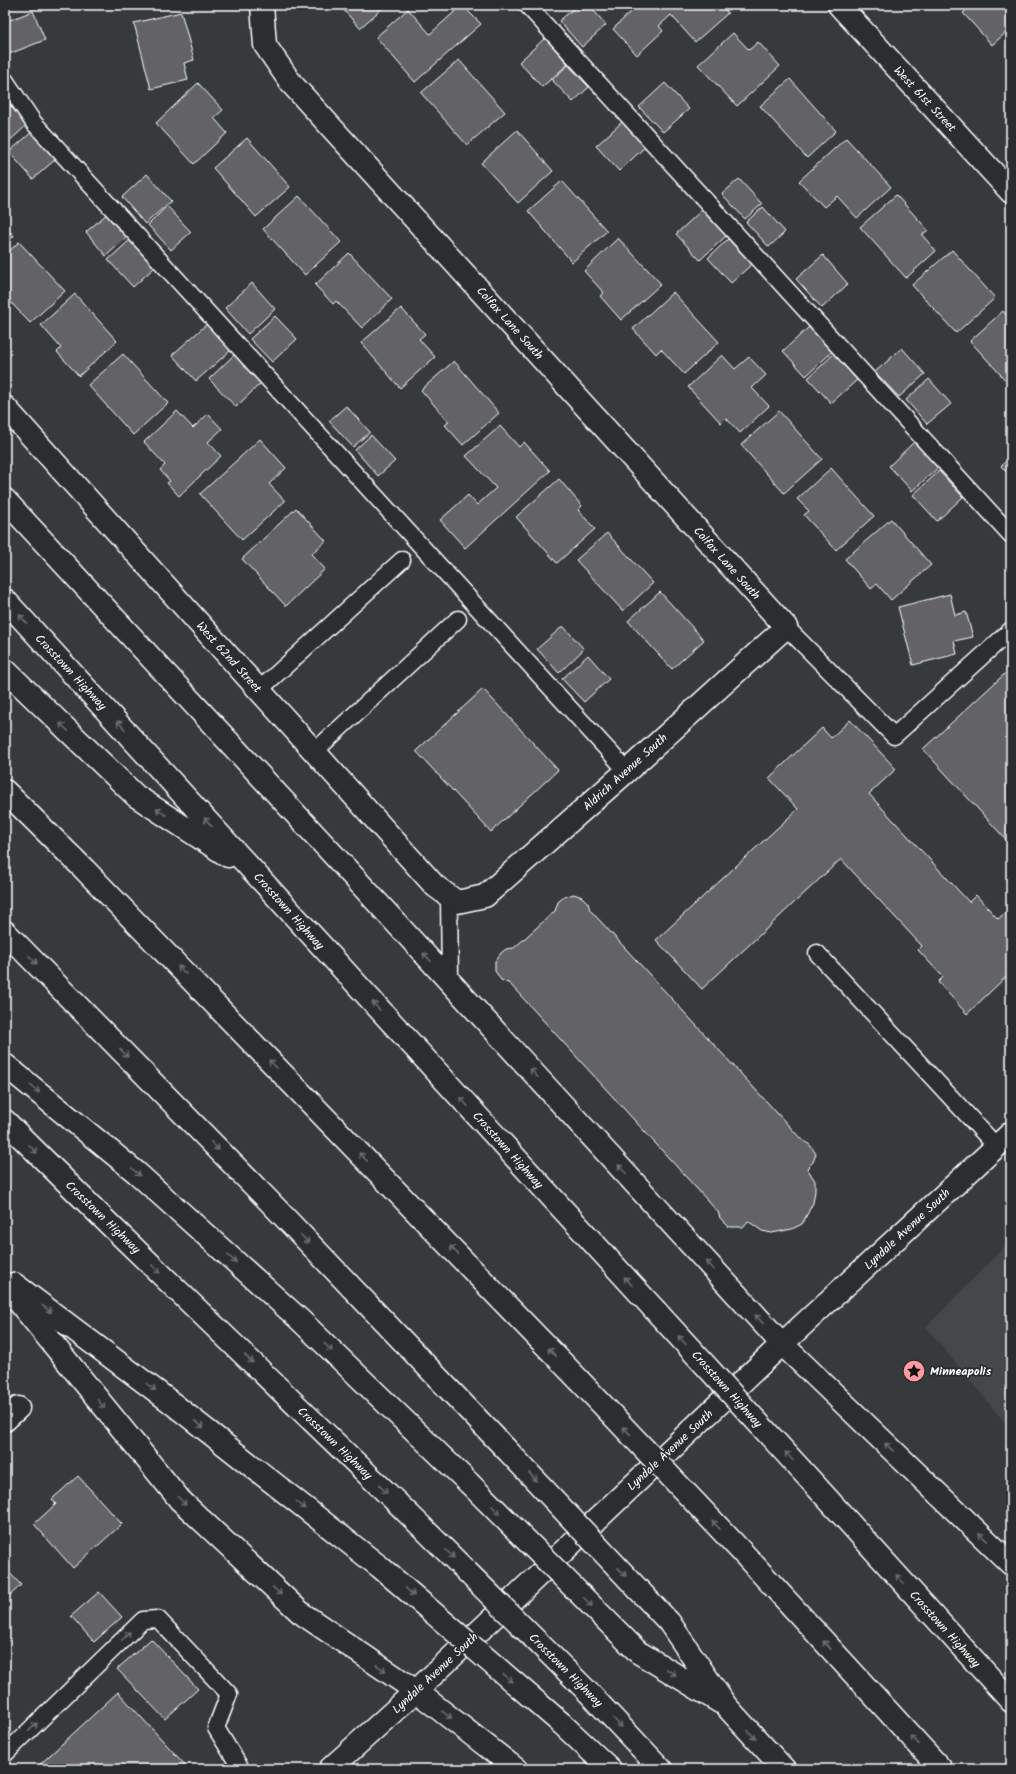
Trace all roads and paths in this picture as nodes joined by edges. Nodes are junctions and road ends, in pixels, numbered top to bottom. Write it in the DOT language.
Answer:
graph roads {
  1 [pos="262,5"];
  2 [pos="527,5"];
  3 [pos="839,5"];
  4 [pos="5,80"];
  5 [pos="1011,192"];
  6 [pos="5,407"];
  7 [pos="5,500"];
  8 [pos="1011,535"];
  9 [pos="402,560"];
  10 [pos="5,600"];
  11 [pos="458,619"];
  12 [pos="786,627"];
  13 [pos="1011,630"];
  14 [pos="5,670"];
  15 [pos="259,690"];
  16 [pos="314,752"];
  17 [pos="627,771"];
  18 [pos="5,791"];
  19 [pos="253,871"];
  20 [pos="453,900"];
  21 [pos="5,932"];
  22 [pos="817,954"];
  23 [pos="450,981"];
  24 [pos="5,1065"];
  25 [pos="5,1121"];
  26 [pos="1004,1139"];
  27 [pos="5,1277"];
  28 [pos="5,1285"];
  29 [pos="782,1344"];
  30 [pos="1011,1564"];
  31 [pos="416,1691"];
  32 [pos="1011,1701"];
  33 [pos="726,1706"];
  34 [pos="5,1754"];
  35 [pos="242,1769"];
  36 [pos="330,1769"];
  37 [pos="516,1769"];
  38 [pos="610,1769"];
  39 [pos="661,1769"];
  40 [pos="784,1769"];
  41 [pos="941,1769"];
  1 -- 12 [label="main road, Colfax Lane South"];
  2 -- 8 [label="lane"];
  3 -- 5 [label="main road, West 61st Street"];
  4 -- 17 [label="lane"];
  6 -- 15 [label="main road, West 62nd Street"];
  23 -- 7 [label="main road, one-way"];
  9 -- 15 [label="lane"];
  19 -- 10 [label="main road, Crosstown Highway, one-way"];
  11 -- 16 [label="lane"];
  12 -- 13 [label="lane"];
  12 -- 17 [label="main road, Aldrich Avenue South"];
  19 -- 14 [label="main road, one-way"];
  15 -- 16 [label="main road, West 62nd Street"];
  16 -- 20 [label="main road, West 62nd Street"];
  17 -- 20 [label="main road, Aldrich Avenue South"];
  41 -- 18 [label="main road, one-way, bridge"];
  32 -- 19 [label="main road, Crosstown Highway, one-way, bridge"];
  20 -- 23 [label="lane"];
  21 -- 33 [label="main road, one-way, bridge"];
  22 -- 26 [label="lane"];
  29 -- 23 [label="main road, one-way"];
  24 -- 33 [label="main road, one-way, bridge"];
  25 -- 39 [label="main road, Crosstown Highway, one-way, bridge"];
  26 -- 29 [label="main road, Lyndale Avenue South"];
  27 -- 38 [label="main road, one-way, bridge"];
  28 -- 31 [label="main road, one-way"];
  30 -- 29 [label="main road, one-way"];
  29 -- 31 [label="main road, Lyndale Avenue South"];
  31 -- 36 [label="main road, Lyndale Avenue South"];
  31 -- 37 [label="main road, one-way"];
  33 -- 40 [label="main road, one-way"];
  34 -- 35 [label="lane, one-way"];
}
